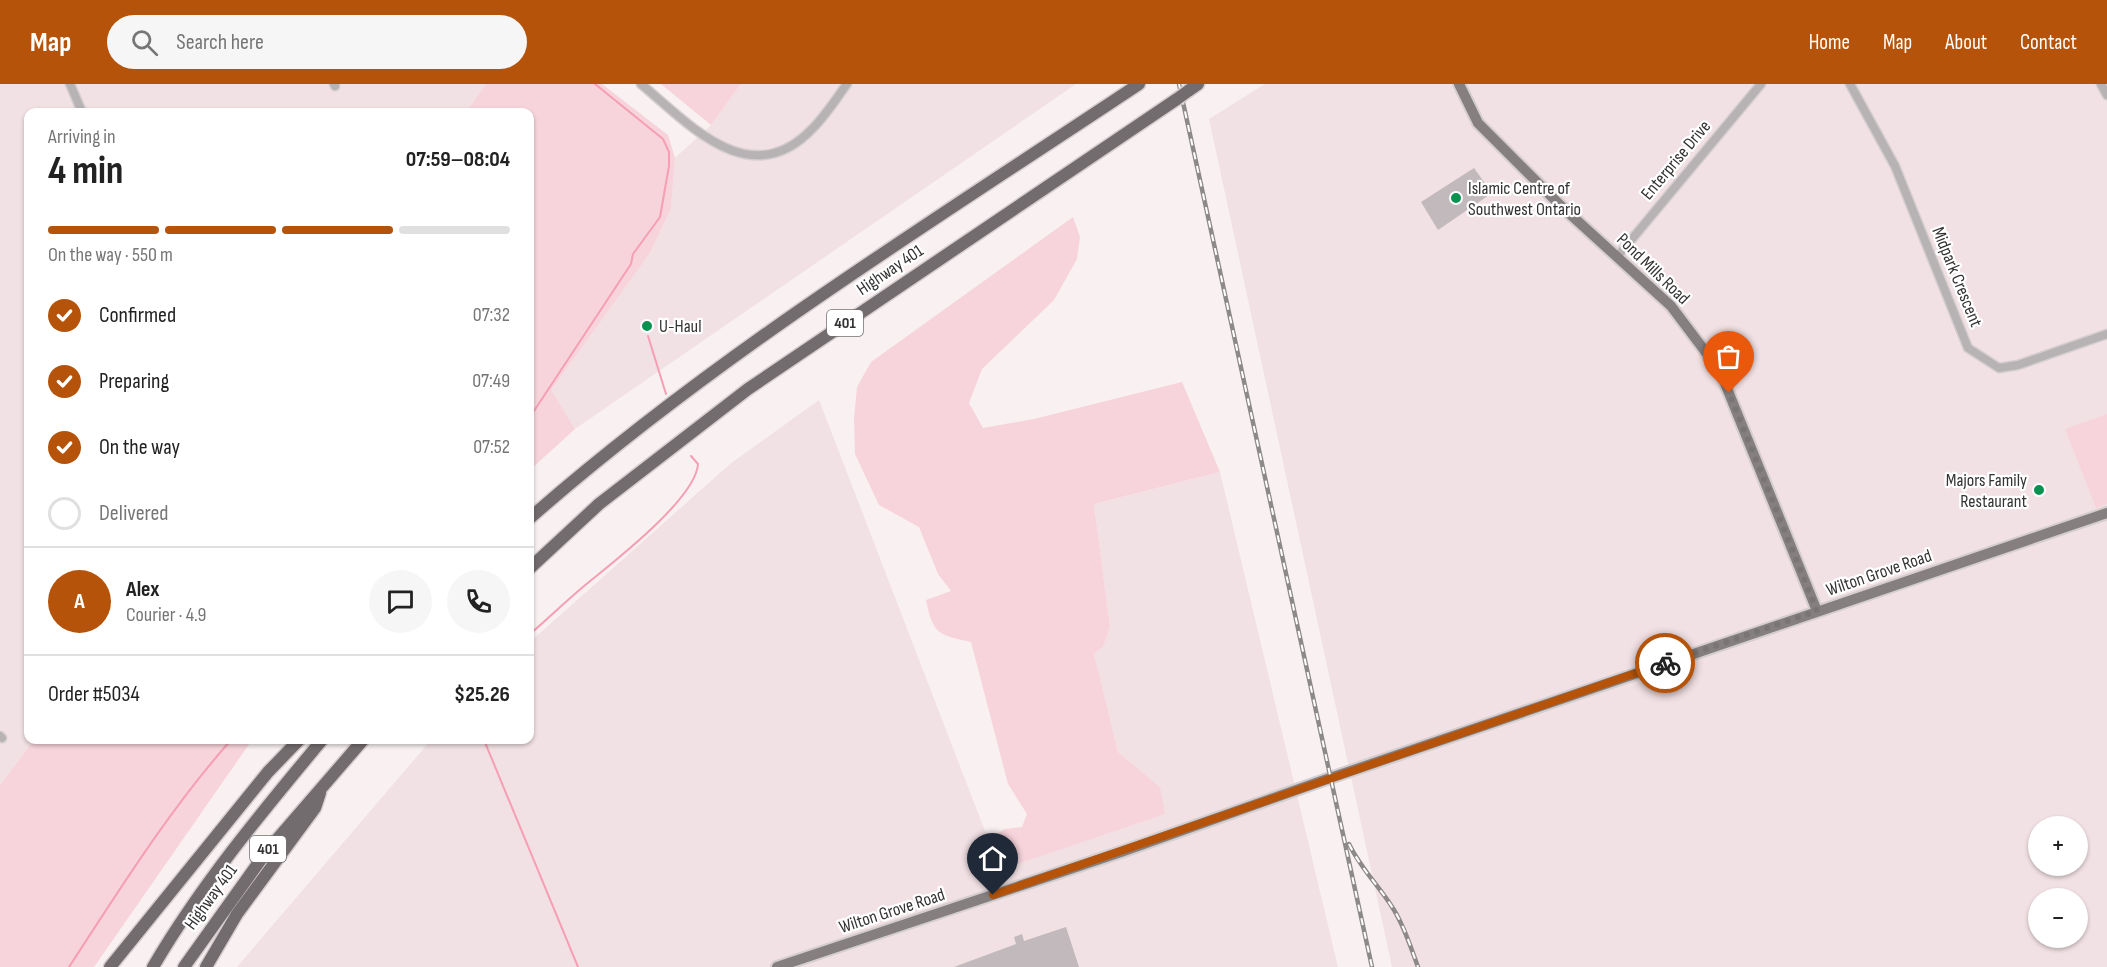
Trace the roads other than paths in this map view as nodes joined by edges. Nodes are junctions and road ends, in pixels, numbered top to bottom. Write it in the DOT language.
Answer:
graph roads {
  1 [pos="70,84"];
  2 [pos="641,84"];
  3 [pos="847,84"];
  4 [pos="1139,84"];
  5 [pos="1459,84"];
  6 [pos="1761,84"];
  7 [pos="1850,84"];
  8 [pos="2101,84"];
  9 [pos="1193,87"];
  10 [pos="2107,95"];
  11 [pos="80,108"];
  12 [pos="1617,257"];
  13 [pos="2107,334"];
  14 [pos="2107,513"];
  15 [pos="534,514"];
  16 [pos="534,564"];
  17 [pos="1817,611"];
  18 [pos="295,744"];
  19 [pos="319,744"];
  20 [pos="359,744"];
  21 [pos="321,787"];
  22 [pos="110,967"];
  23 [pos="153,967"];
  24 [pos="184,967"];
  25 [pos="206,967"];
  26 [pos="777,967"];
  1 -- 11 [label="street"];
  2 -- 3 [label="street"];
  4 -- 15 [label="highway, Highway 401 / 401"];
  5 -- 12 [label="main road, Pond Mills Road"];
  6 -- 12 [label="street, Enterprise Drive"];
  7 -- 13 [label="street, Midpark Crescent"];
  8 -- 10 [label="street"];
  9 -- 16 [label="highway, Highway 401 / 401, bridge"];
  12 -- 17 [label="main road, Pond Mills Road"];
  14 -- 17 [label="main road, Wilton Grove Road"];
  17 -- 26 [label="main road, Wilton Grove Road"];
  18 -- 22 [label="highway"];
  19 -- 23 [label="highway, Highway 401 / 401"];
  20 -- 21 [label="highway, Highway 401 / 401"];
  21 -- 24 [label="highway, Highway 401 / 401"];
  21 -- 25 [label="highway"];
}
